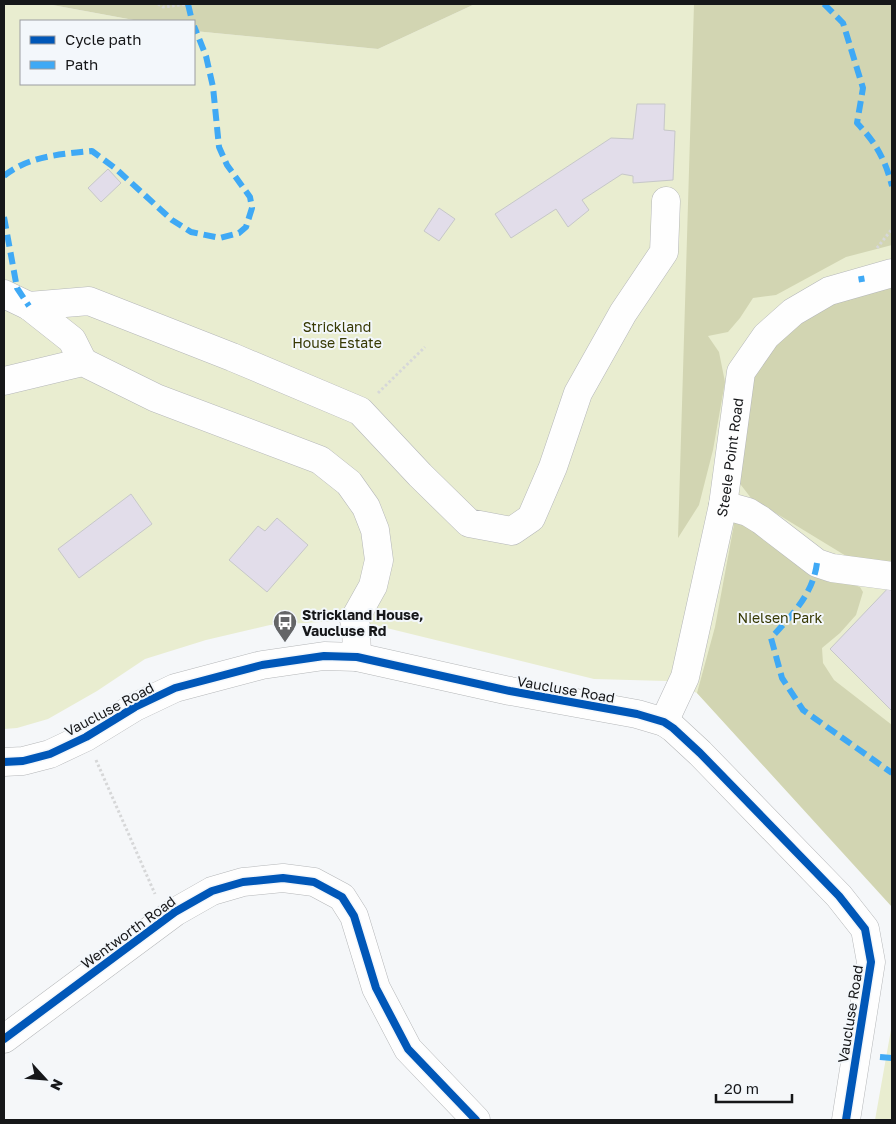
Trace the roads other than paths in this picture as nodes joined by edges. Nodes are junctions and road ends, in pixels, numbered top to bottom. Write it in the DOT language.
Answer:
graph roads {
  1 [pos="666,201"];
  2 [pos="892,273"];
  3 [pos="4,294"];
  4 [pos="29,306"];
  5 [pos="82,362"];
  6 [pos="4,381"];
  7 [pos="723,505"];
  8 [pos="892,576"];
  9 [pos="357,657"];
  10 [pos="664,722"];
  11 [pos="4,762"];
  12 [pos="4,1039"];
  13 [pos="476,1120"];
  14 [pos="846,1120"];
  1 -- 4 [label="street"];
  2 -- 7 [label="street, Steele Point Road"];
  3 -- 4 [label="street"];
  4 -- 5 [label="street"];
  5 -- 6 [label="street"];
  5 -- 9 [label="street"];
  7 -- 8 [label="street"];
  7 -- 10 [label="street, Steele Point Road"];
  9 -- 10 [label="street, Vaucluse Road"];
  9 -- 11 [label="street, Vaucluse Road"];
  10 -- 14 [label="street, Vaucluse Road"];
  12 -- 13 [label="street, Wentworth Road"];
}
